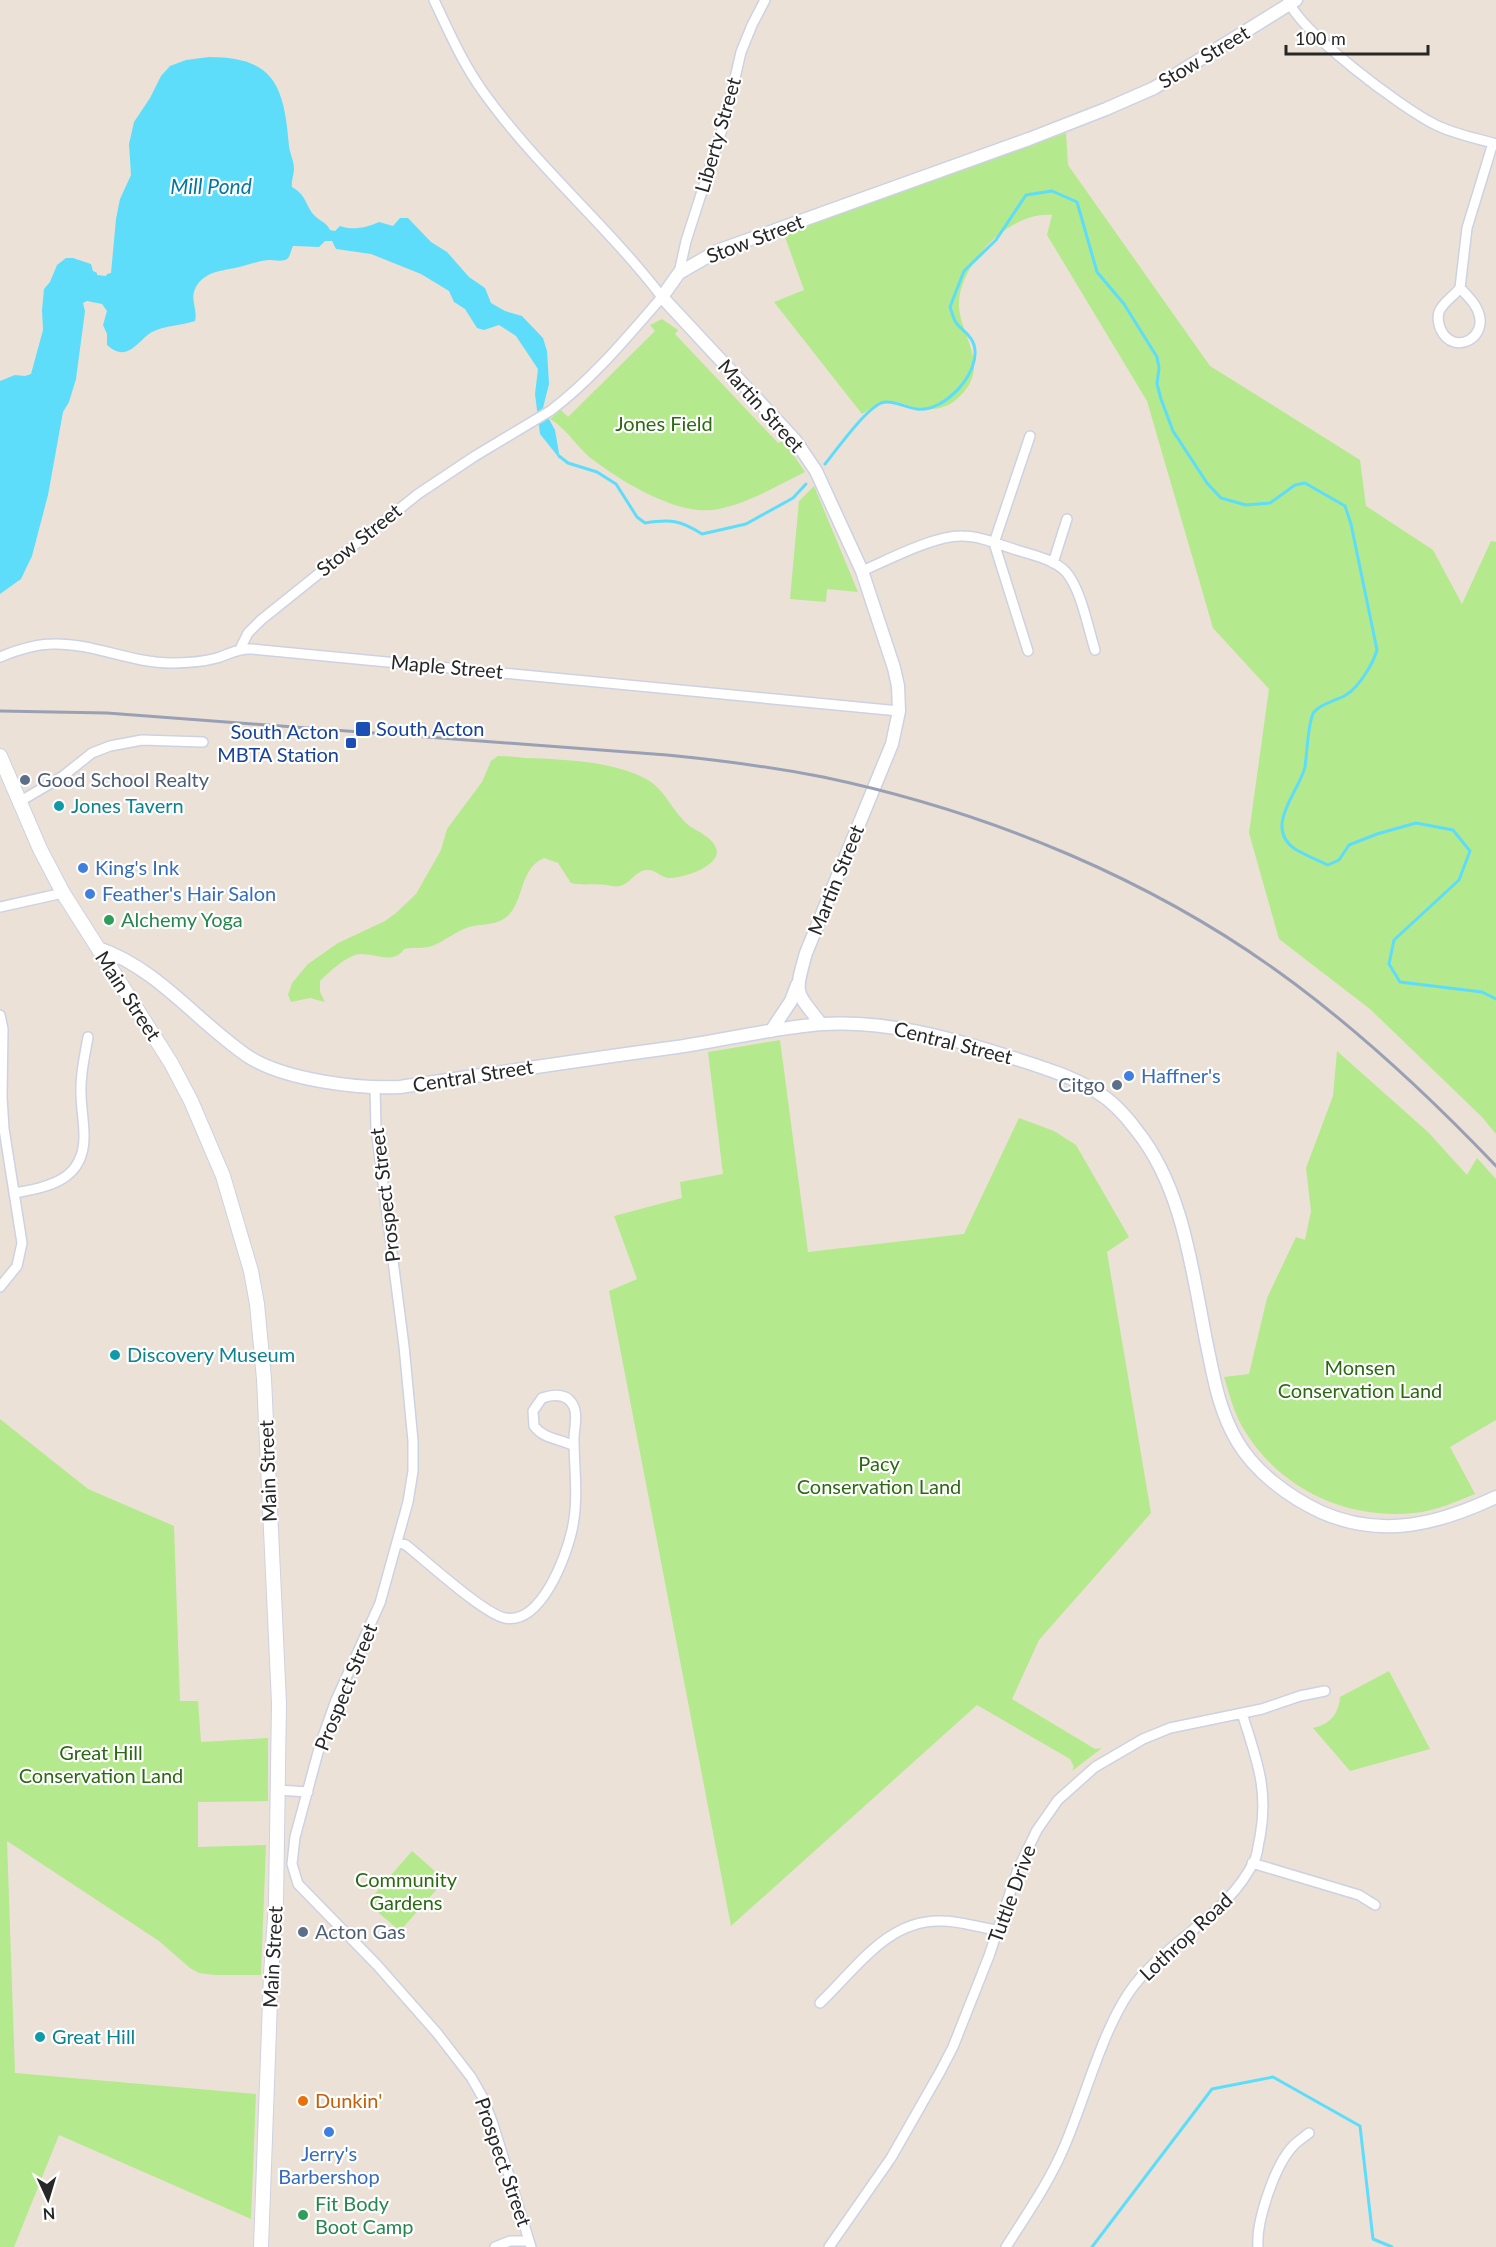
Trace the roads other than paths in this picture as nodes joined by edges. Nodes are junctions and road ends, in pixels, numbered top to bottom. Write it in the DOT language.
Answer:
graph roads {
  1 [pos="434,0"];
  2 [pos="765,0"];
  3 [pos="1291,2"];
  4 [pos="1494,143"];
  5 [pos="679,273"];
  6 [pos="1460,288"];
  7 [pos="662,297"];
  8 [pos="1030,436"];
  9 [pos="1067,519"];
  10 [pos="994,543"];
  11 [pos="1053,563"];
  12 [pos="862,571"];
  13 [pos="240,648"];
  14 [pos="1095,650"];
  15 [pos="1028,651"];
  16 [pos="0,657"];
  17 [pos="899,711"];
  18 [pos="203,742"];
  19 [pos="2,765"];
  20 [pos="20,802"];
  21 [pos="63,893"];
  22 [pos="0,907"];
  23 [pos="98,948"];
  24 [pos="797,984"];
  25 [pos="0,1014"];
  26 [pos="821,1024"];
  27 [pos="771,1031"];
  28 [pos="88,1037"];
  29 [pos="375,1088"];
  30 [pos="14,1194"];
  31 [pos="0,1287"];
  32 [pos="574,1446"];
  33 [pos="1496,1497"];
  34 [pos="398,1542"];
  35 [pos="1325,1691"];
  36 [pos="1242,1713"];
  37 [pos="279,1790"];
  38 [pos="308,1792"];
  39 [pos="1252,1863"];
  40 [pos="297,1879"];
  41 [pos="277,1881"];
  42 [pos="1375,1905"];
  43 [pos="998,1930"];
  44 [pos="820,2003"];
  45 [pos="1309,2133"];
  46 [pos="530,2244"];
  47 [pos="261,2247"];
  48 [pos="495,2247"];
  49 [pos="830,2247"];
  50 [pos="1006,2247"];
  51 [pos="1258,2247"];
  1 -- 7 [label="street, Martin Street"];
  2 -- 5 [label="street, Liberty Street"];
  3 -- 4 [label="street"];
  3 -- 5 [label="street, Stow Street"];
  4 -- 6 [label="street"];
  5 -- 7 [label="street, Stow Street"];
  6 -- 6 [label="street"];
  7 -- 12 [label="street, Martin Street"];
  7 -- 13 [label="street, Stow Street"];
  8 -- 10 [label="street"];
  9 -- 11 [label="street"];
  10 -- 11 [label="street"];
  10 -- 12 [label="street"];
  10 -- 15 [label="street"];
  11 -- 14 [label="street"];
  12 -- 17 [label="street, Martin Street"];
  13 -- 16 [label="street, Maple Street"];
  13 -- 17 [label="street, Maple Street"];
  17 -- 24 [label="street, Martin Street"];
  18 -- 20 [label="street"];
  19 -- 20 [label="main road, Main Street"];
  20 -- 21 [label="main road, Main Street"];
  21 -- 22 [label="street"];
  21 -- 23 [label="main road, Main Street"];
  23 -- 29 [label="street, Central Street"];
  23 -- 37 [label="main road, Main Street"];
  24 -- 26 [label="street"];
  24 -- 27 [label="street, Martin Street"];
  25 -- 30 [label="street"];
  26 -- 27 [label="street, Central Street"];
  26 -- 33 [label="street, Central Street"];
  27 -- 29 [label="street, Central Street"];
  28 -- 30 [label="street"];
  29 -- 34 [label="street, Prospect Street"];
  30 -- 31 [label="street"];
  32 -- 32 [label="street"];
  32 -- 34 [label="street"];
  34 -- 38 [label="street, Prospect Street"];
  35 -- 36 [label="street, Tuttle Drive"];
  36 -- 39 [label="street, Lothrop Road"];
  36 -- 43 [label="street, Tuttle Drive"];
  37 -- 38 [label="street"];
  37 -- 41 [label="main road, Main Street"];
  38 -- 40 [label="street, Prospect Street"];
  39 -- 42 [label="street"];
  39 -- 50 [label="street, Lothrop Road"];
  40 -- 41 [label="street"];
  40 -- 46 [label="street, Prospect Street"];
  41 -- 47 [label="main road, Main Street"];
  43 -- 44 [label="street"];
  43 -- 49 [label="street, Tuttle Drive"];
  45 -- 51 [label="street"];
  46 -- 48 [label="street"];
}
